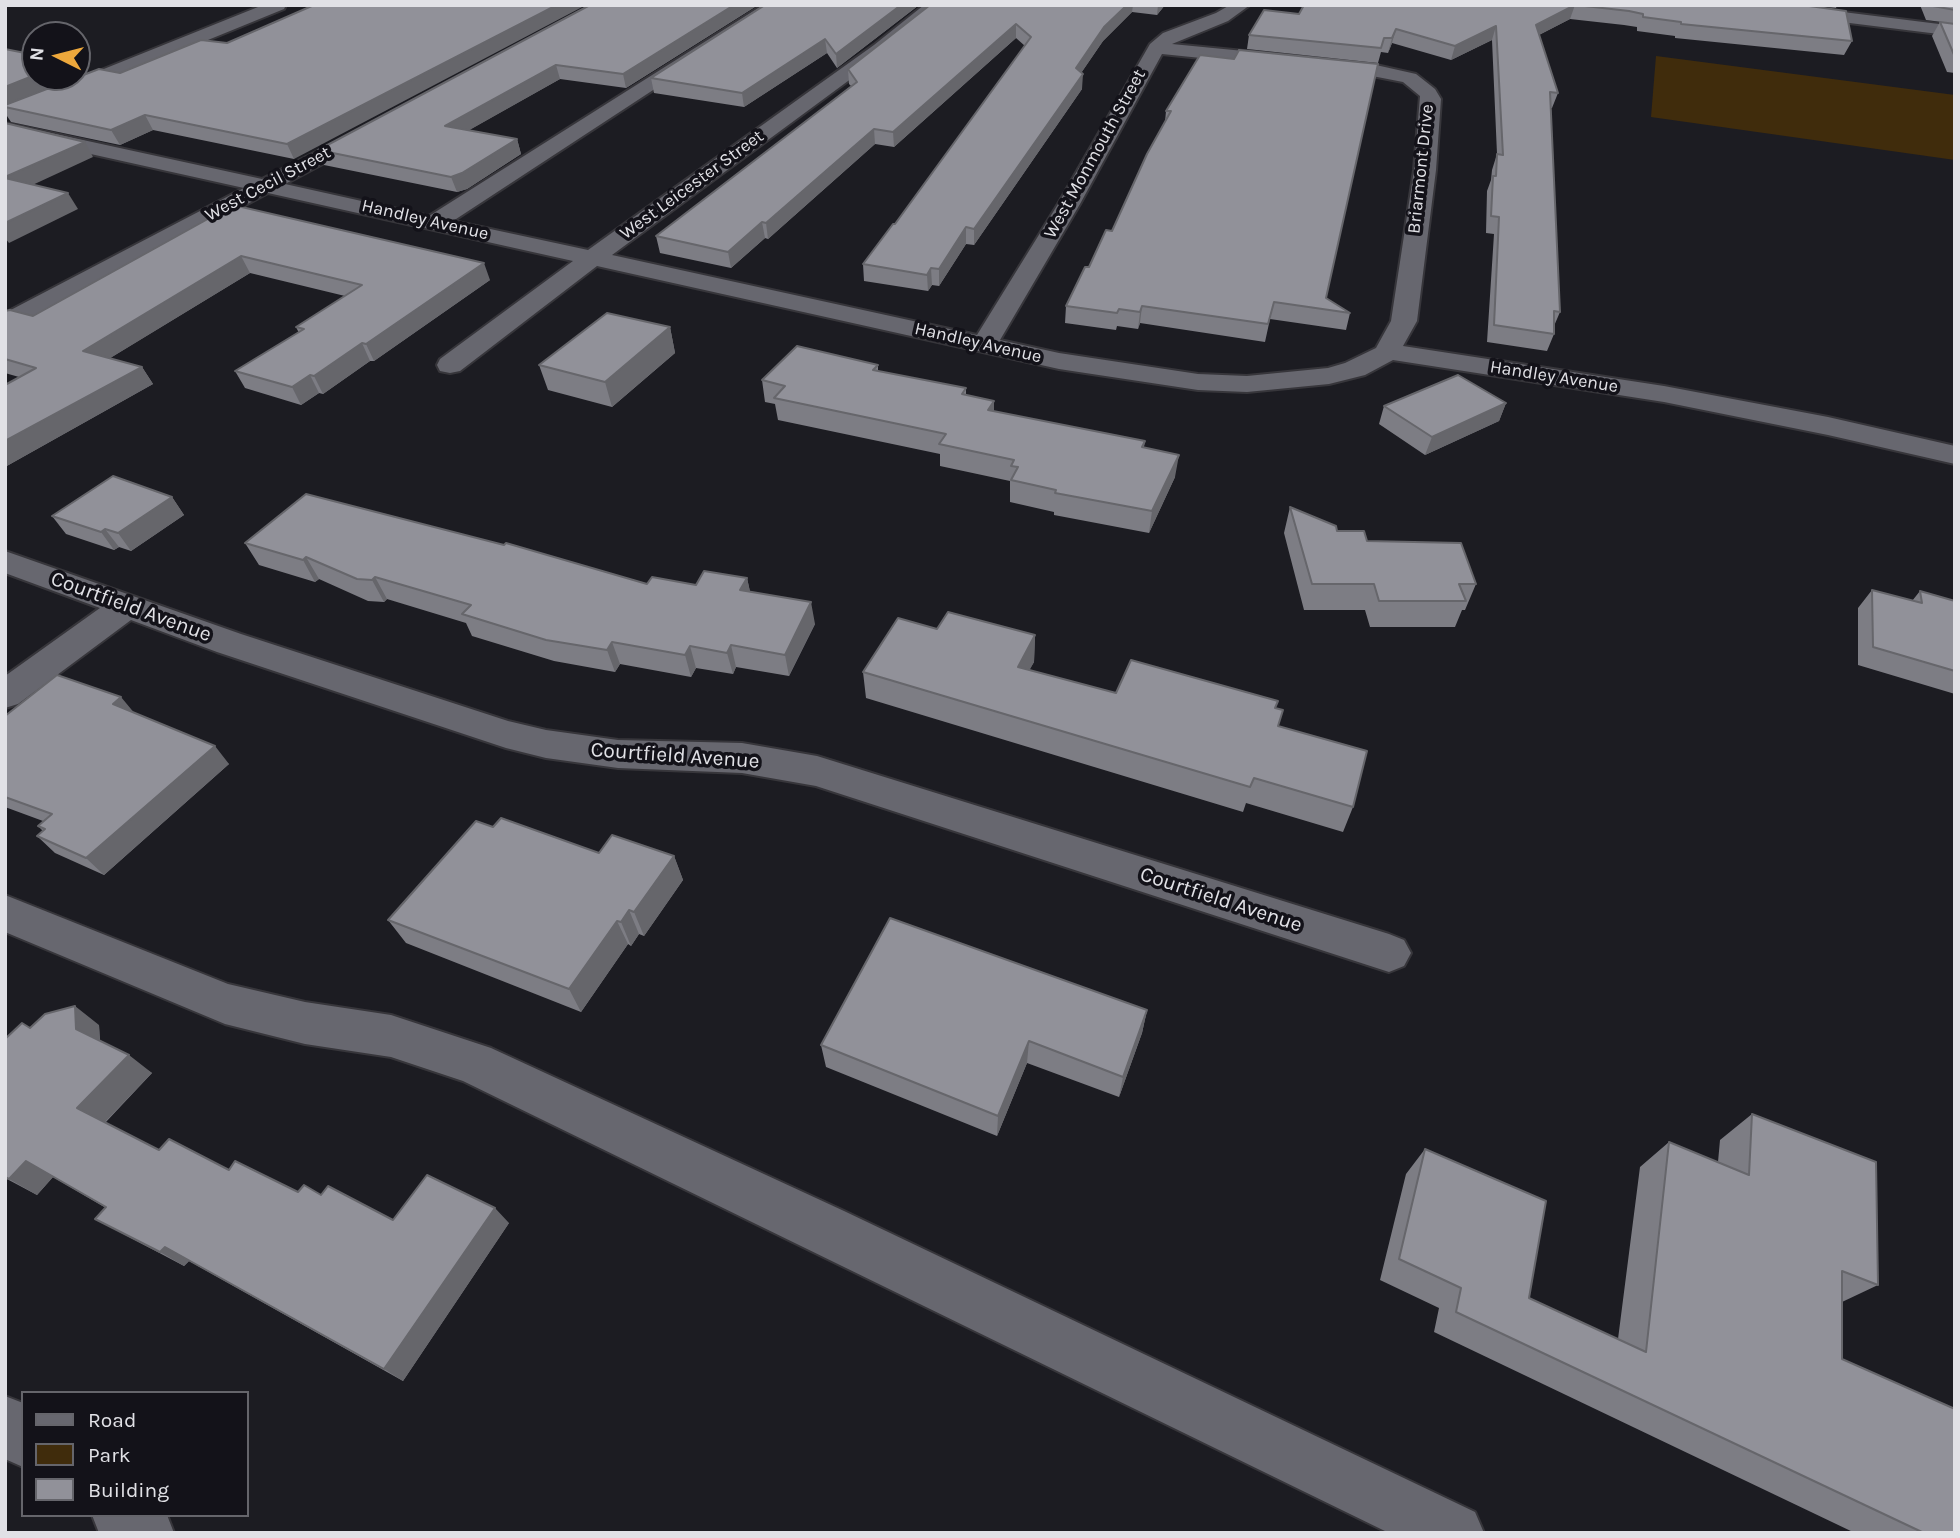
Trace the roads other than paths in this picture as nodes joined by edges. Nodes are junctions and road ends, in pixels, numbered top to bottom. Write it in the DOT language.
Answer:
graph roads {
  1 [pos="278,5"];
  2 [pos="775,5"];
  3 [pos="935,5"];
  4 [pos="1242,5"];
  5 [pos="1744,5"];
  6 [pos="1877,13"];
  7 [pos="1955,31"];
  8 [pos="1156,48"];
  9 [pos="44,100"];
  10 [pos="10,118"];
  11 [pos="385,123"];
  12 [pos="266,185"];
  13 [pos="435,222"];
  14 [pos="594,258"];
  15 [pos="5,323"];
  16 [pos="984,345"];
  17 [pos="1387,351"];
  18 [pos="450,365"];
  19 [pos="1955,455"];
  20 [pos="5,561"];
  21 [pos="126,606"];
  22 [pos="5,695"];
  23 [pos="5,913"];
  24 [pos="1389,953"];
  25 [pos="5,1424"];
  26 [pos="21,1436"];
  27 [pos="124,1517"];
  28 [pos="144,1533"];
  29 [pos="1454,1533"];
  1 -- 9 [label="street"];
  2 -- 13 [label="street"];
  3 -- 14 [label="street, West Leicester Street"];
  4 -- 8 [label="street, West Monmouth Street"];
  5 -- 6 [label="street"];
  6 -- 7 [label="street"];
  8 -- 16 [label="street, West Monmouth Street"];
  8 -- 17 [label="street, Briarmont Drive"];
  10 -- 12 [label="street, Handley Avenue"];
  11 -- 12 [label="street, West Cecil Street"];
  12 -- 13 [label="street, Handley Avenue"];
  12 -- 15 [label="street, West Cecil Street"];
  13 -- 14 [label="street, Handley Avenue"];
  14 -- 16 [label="street, Handley Avenue"];
  14 -- 18 [label="street, West Leicester Street"];
  16 -- 17 [label="street, Handley Avenue"];
  17 -- 19 [label="street, Handley Avenue"];
  20 -- 21 [label="street, Courtfield Avenue"];
  21 -- 22 [label="street"];
  21 -- 24 [label="street, Courtfield Avenue"];
  23 -- 29 [label="street"];
  25 -- 26 [label="street"];
  27 -- 28 [label="street"];
}
